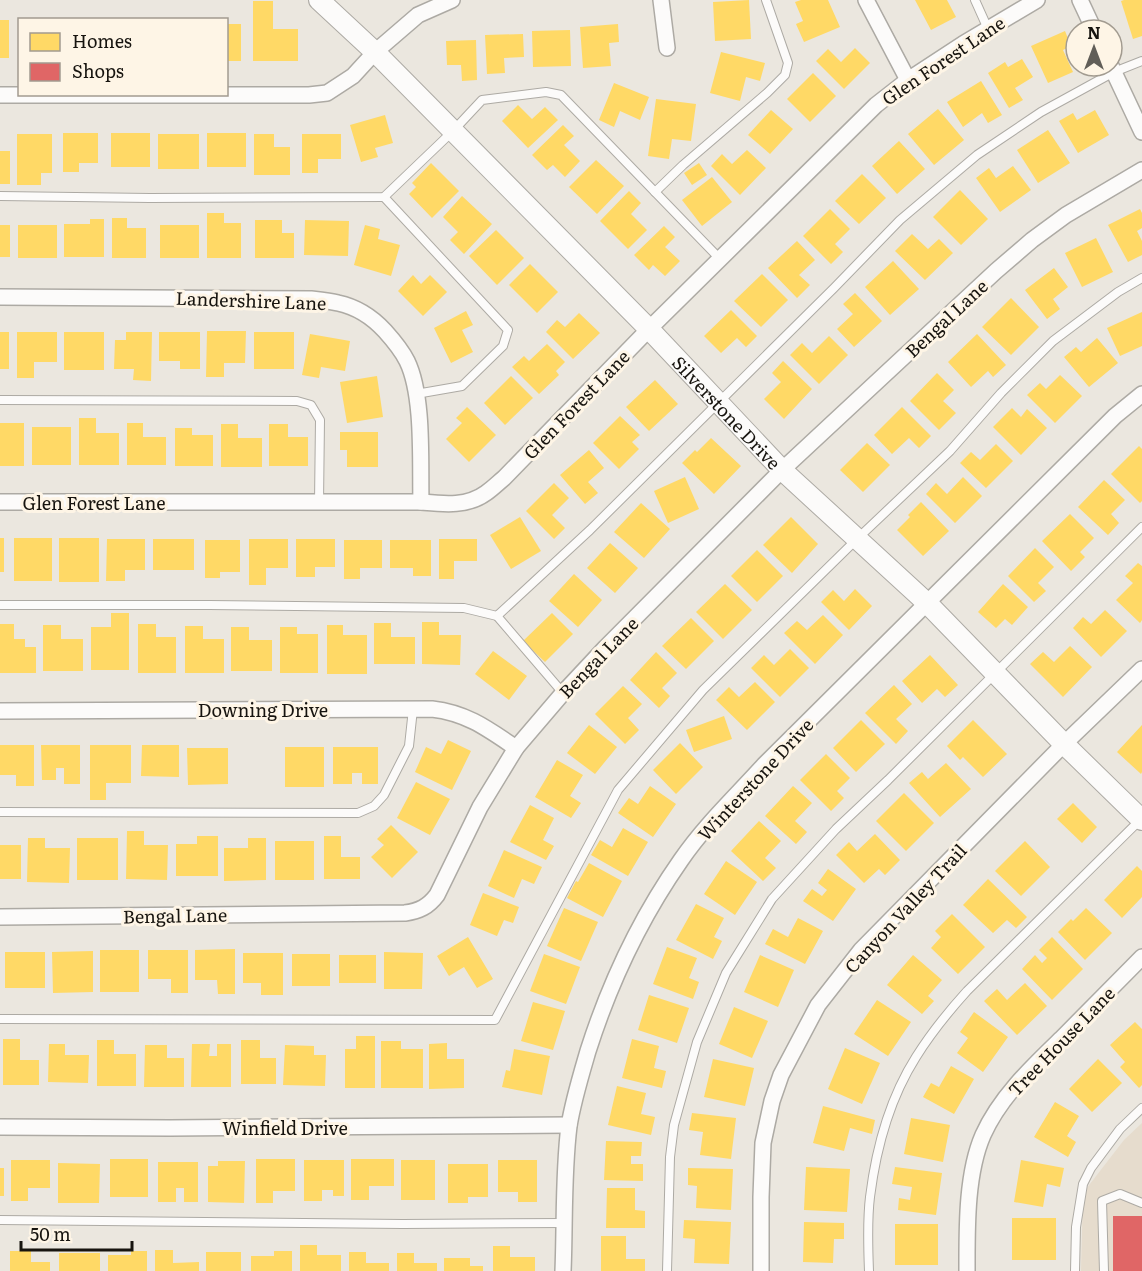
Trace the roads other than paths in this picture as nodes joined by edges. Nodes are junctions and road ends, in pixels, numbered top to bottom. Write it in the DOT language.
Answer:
graph roads {
  1 [pos="319,0"];
  2 [pos="452,0"];
  3 [pos="661,0"];
  4 [pos="766,0"];
  5 [pos="866,0"];
  6 [pos="975,0"];
  7 [pos="1037,0"];
  8 [pos="1080,0"];
  9 [pos="1088,18"];
  10 [pos="988,29"];
  11 [pos="667,48"];
  12 [pos="375,52"];
  13 [pos="1142,61"];
  14 [pos="1124,66"];
  15 [pos="1097,78"];
  16 [pos="1116,78"];
  17 [pos="908,80"];
  18 [pos="0,95"];
  19 [pos="18,95"];
  20 [pos="228,95"];
  21 [pos="453,131"];
  22 [pos="1142,132"];
  23 [pos="1142,170"];
  24 [pos="656,192"];
  25 [pos="0,196"];
  26 [pos="384,197"];
  27 [pos="720,259"];
  28 [pos="1142,278"];
  29 [pos="0,297"];
  30 [pos="649,330"];
  31 [pos="416,394"];
  32 [pos="1142,394"];
  33 [pos="0,400"];
  34 [pos="718,403"];
  35 [pos="782,470"];
  36 [pos="0,502"];
  37 [pos="318,502"];
  38 [pos="421,502"];
  39 [pos="1142,526"];
  40 [pos="857,539"];
  41 [pos="927,603"];
  42 [pos="0,605"];
  43 [pos="497,616"];
  44 [pos="1142,669"];
  45 [pos="995,673"];
  46 [pos="563,693"];
  47 [pos="413,709"];
  48 [pos="0,711"];
  49 [pos="1064,744"];
  50 [pos="516,748"];
  51 [pos="0,812"];
  52 [pos="1142,819"];
  53 [pos="0,917"];
  54 [pos="1142,957"];
  55 [pos="0,1019"];
  56 [pos="1142,1108"];
  57 [pos="569,1125"];
  58 [pos="0,1127"];
  59 [pos="1142,1203"];
  60 [pos="0,1220"];
  61 [pos="565,1222"];
  62 [pos="563,1271"];
  63 [pos="667,1271"];
  64 [pos="761,1271"];
  65 [pos="869,1271"];
  66 [pos="967,1271"];
  67 [pos="1076,1271"];
  68 [pos="1104,1271"];
  1 -- 12 [label="street, Silverstone Drive"];
  2 -- 12 [label="street"];
  3 -- 11 [label="street"];
  4 -- 24 [label="lane"];
  5 -- 17 [label="street"];
  6 -- 10 [label="lane"];
  7 -- 10 [label="street, Glen Forest Lane"];
  8 -- 9 [label="street"];
  10 -- 17 [label="street, Glen Forest Lane"];
  12 -- 20 [label="street"];
  12 -- 21 [label="street, Silverstone Drive"];
  13 -- 14 [label="lane"];
  15 -- 34 [label="lane"];
  16 -- 22 [label="street"];
  17 -- 27 [label="street, Glen Forest Lane"];
  18 -- 19 [label="street"];
  21 -- 24 [label="lane"];
  21 -- 26 [label="lane"];
  21 -- 30 [label="street, Silverstone Drive"];
  23 -- 35 [label="street, Bengal Lane"];
  24 -- 27 [label="lane"];
  25 -- 26 [label="lane"];
  26 -- 31 [label="lane"];
  27 -- 30 [label="street, Glen Forest Lane"];
  28 -- 40 [label="lane"];
  29 -- 31 [label="street, Landershire Lane"];
  30 -- 34 [label="street, Silverstone Drive"];
  30 -- 38 [label="street, Glen Forest Lane"];
  31 -- 38 [label="street, Landershire Lane"];
  32 -- 41 [label="street, Winterstone Drive"];
  33 -- 37 [label="lane"];
  34 -- 35 [label="street, Silverstone Drive"];
  34 -- 43 [label="lane"];
  35 -- 40 [label="street, Silverstone Drive"];
  35 -- 46 [label="street, Bengal Lane"];
  36 -- 37 [label="street, Glen Forest Lane"];
  37 -- 38 [label="street, Glen Forest Lane"];
  39 -- 45 [label="lane"];
  40 -- 41 [label="street, Silverstone Drive"];
  40 -- 55 [label="lane"];
  41 -- 45 [label="street, Silverstone Drive"];
  41 -- 57 [label="street, Winterstone Drive"];
  42 -- 43 [label="lane"];
  43 -- 46 [label="lane"];
  44 -- 49 [label="street, Canyon Valley Trail"];
  45 -- 49 [label="street, Silverstone Drive"];
  45 -- 63 [label="lane"];
  46 -- 50 [label="street, Bengal Lane"];
  47 -- 48 [label="street, Downing Drive"];
  47 -- 50 [label="street, Downing Drive"];
  47 -- 51 [label="lane"];
  49 -- 52 [label="street, Silverstone Drive"];
  49 -- 64 [label="street, Canyon Valley Trail"];
  50 -- 53 [label="street, Bengal Lane"];
  52 -- 65 [label="lane"];
  54 -- 66 [label="street, Tree House Lane"];
  56 -- 67 [label="lane"];
  57 -- 58 [label="street, Winfield Drive"];
  57 -- 61 [label="street, Winterstone Drive"];
  59 -- 68 [label="lane"];
  60 -- 61 [label="lane"];
  61 -- 62 [label="street, Winterstone Drive"];
}
